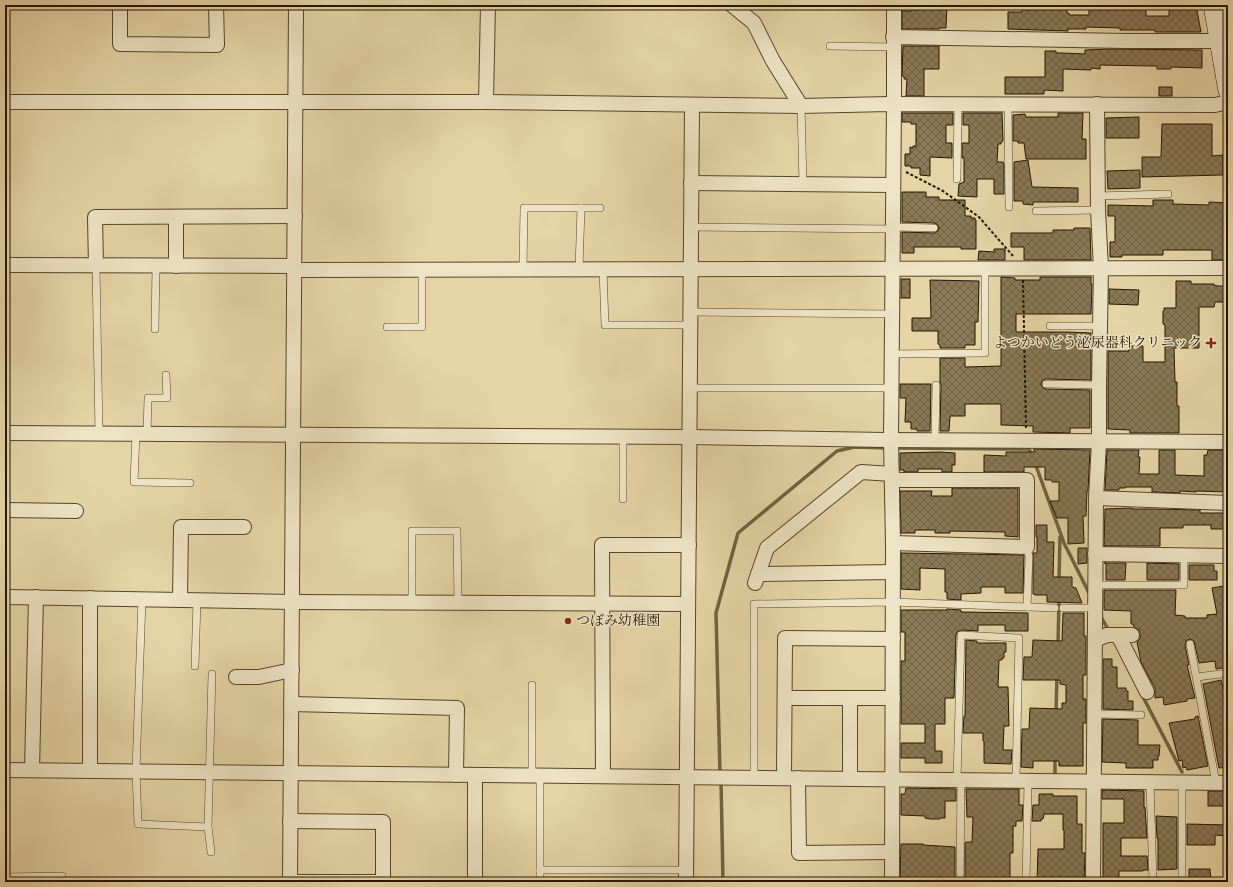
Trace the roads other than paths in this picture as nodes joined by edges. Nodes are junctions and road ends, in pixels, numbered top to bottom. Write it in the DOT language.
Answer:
graph roads {
  1 [pos="120,5"];
  2 [pos="216,5"];
  3 [pos="296,5"];
  4 [pos="488,5"];
  5 [pos="732,5"];
  6 [pos="894,5"];
  7 [pos="1213,5"];
  8 [pos="1219,41"];
  9 [pos="893,42"];
  10 [pos="830,46"];
  11 [pos="1227,83"];
  12 [pos="5,102"];
  13 [pos="296,102"];
  14 [pos="486,102"];
  15 [pos="1228,102"];
  16 [pos="894,104"];
  17 [pos="1097,104"];
  18 [pos="692,105"];
  19 [pos="958,105"];
  20 [pos="1008,105"];
  21 [pos="801,106"];
  22 [pos="958,179"];
  23 [pos="691,183"];
  24 [pos="803,184"];
  25 [pos="893,185"];
  26 [pos="1168,194"];
  27 [pos="1098,196"];
  28 [pos="1009,207"];
  29 [pos="581,208"];
  30 [pos="600,208"];
  31 [pos="1098,210"];
  32 [pos="1036,211"];
  33 [pos="295,216"];
  34 [pos="176,217"];
  35 [pos="691,227"];
  36 [pos="893,228"];
  37 [pos="934,228"];
  38 [pos="5,266"];
  39 [pos="96,266"];
  40 [pos="156,266"];
  41 [pos="176,266"];
  42 [pos="294,268"];
  43 [pos="892,268"];
  44 [pos="985,268"];
  45 [pos="1101,268"];
  46 [pos="1228,268"];
  47 [pos="422,269"];
  48 [pos="523,269"];
  49 [pos="579,269"];
  50 [pos="603,269"];
  51 [pos="691,269"];
  52 [pos="892,314"];
  53 [pos="690,319"];
  54 [pos="1050,326"];
  55 [pos="1100,326"];
  56 [pos="387,327"];
  57 [pos="155,329"];
  58 [pos="892,354"];
  59 [pos="166,375"];
  60 [pos="936,384"];
  61 [pos="1046,384"];
  62 [pos="1098,385"];
  63 [pos="690,388"];
  64 [pos="892,388"];
  65 [pos="5,433"];
  66 [pos="99,434"];
  67 [pos="141,434"];
  68 [pos="293,435"];
  69 [pos="623,437"];
  70 [pos="689,437"];
  71 [pos="935,441"];
  72 [pos="1099,442"];
  73 [pos="1228,442"];
  74 [pos="891,445"];
  75 [pos="892,477"];
  76 [pos="190,483"];
  77 [pos="1096,498"];
  78 [pos="623,499"];
  79 [pos="1228,503"];
  80 [pos="5,510"];
  81 [pos="76,510"];
  82 [pos="244,527"];
  83 [pos="893,543"];
  84 [pos="689,546"];
  85 [pos="1027,547"];
  86 [pos="1095,554"];
  87 [pos="1184,556"];
  88 [pos="1228,556"];
  89 [pos="893,572"];
  90 [pos="1095,585"];
  91 [pos="5,597"];
  92 [pos="36,597"];
  93 [pos="90,598"];
  94 [pos="142,599"];
  95 [pos="180,600"];
  96 [pos="197,600"];
  97 [pos="292,602"];
  98 [pos="893,602"];
  99 [pos="412,603"];
  100 [pos="458,603"];
  101 [pos="602,604"];
  102 [pos="688,604"];
  103 [pos="1027,607"];
  104 [pos="1054,608"];
  105 [pos="1063,608"];
  106 [pos="1095,608"];
  107 [pos="893,639"];
  108 [pos="1095,640"];
  109 [pos="1190,644"];
  110 [pos="195,666"];
  111 [pos="292,670"];
  112 [pos="1228,673"];
  113 [pos="212,674"];
  114 [pos="236,677"];
  115 [pos="1197,677"];
  116 [pos="532,685"];
  117 [pos="1147,692"];
  118 [pos="785,698"];
  119 [pos="850,698"];
  120 [pos="893,698"];
  121 [pos="291,704"];
  122 [pos="1094,714"];
  123 [pos="1141,715"];
  124 [pos="5,770"];
  125 [pos="32,770"];
  126 [pos="90,771"];
  127 [pos="136,771"];
  128 [pos="209,772"];
  129 [pos="291,773"];
  130 [pos="456,774"];
  131 [pos="475,775"];
  132 [pos="536,775"];
  133 [pos="603,776"];
  134 [pos="687,777"];
  135 [pos="754,778"];
  136 [pos="791,778"];
  137 [pos="850,779"];
  138 [pos="892,779"];
  139 [pos="959,780"];
  140 [pos="1022,781"];
  141 [pos="1093,782"];
  142 [pos="1150,782"];
  143 [pos="1182,783"];
  144 [pos="1222,783"];
  145 [pos="290,821"];
  146 [pos="208,827"];
  147 [pos="211,852"];
  148 [pos="892,852"];
  149 [pos="540,870"];
  150 [pos="62,876"];
  151 [pos="686,876"];
  152 [pos="5,877"];
  153 [pos="32,879"];
  154 [pos="290,882"];
  155 [pos="476,882"];
  156 [pos="540,882"];
  157 [pos="892,882"];
  158 [pos="960,882"];
  159 [pos="1026,882"];
  160 [pos="1093,882"];
  161 [pos="1153,882"];
  162 [pos="1182,882"];
  1 -- 2 [label="street"];
  3 -- 13 [label="street"];
  4 -- 14 [label="street"];
  5 -- 21 [label="street"];
  6 -- 9 [label="street"];
  7 -- 8 [label="main road"];
  8 -- 9 [label="street"];
  8 -- 11 [label="main road"];
  9 -- 10 [label="lane"];
  9 -- 16 [label="street"];
  12 -- 13 [label="street"];
  13 -- 14 [label="street"];
  13 -- 33 [label="street"];
  14 -- 18 [label="street"];
  15 -- 17 [label="street"];
  16 -- 19 [label="street"];
  16 -- 21 [label="street"];
  16 -- 25 [label="street"];
  17 -- 20 [label="street"];
  17 -- 27 [label="street"];
  18 -- 21 [label="street"];
  18 -- 23 [label="street"];
  19 -- 20 [label="street"];
  19 -- 22 [label="lane"];
  20 -- 28 [label="lane"];
  21 -- 24 [label="lane"];
  23 -- 24 [label="street"];
  23 -- 35 [label="street"];
  24 -- 25 [label="street"];
  25 -- 36 [label="street"];
  26 -- 27 [label="lane"];
  27 -- 31 [label="street"];
  29 -- 30 [label="lane"];
  29 -- 48 [label="lane"];
  29 -- 49 [label="lane"];
  31 -- 32 [label="lane"];
  31 -- 45 [label="street"];
  33 -- 34 [label="street"];
  33 -- 42 [label="street"];
  34 -- 39 [label="street"];
  34 -- 41 [label="street"];
  35 -- 36 [label="lane"];
  35 -- 51 [label="street"];
  36 -- 37 [label="lane"];
  36 -- 43 [label="street"];
  38 -- 39 [label="street"];
  39 -- 40 [label="street"];
  39 -- 66 [label="lane"];
  40 -- 41 [label="street"];
  40 -- 57 [label="lane"];
  41 -- 42 [label="street"];
  42 -- 47 [label="street"];
  42 -- 68 [label="street"];
  43 -- 44 [label="street"];
  43 -- 51 [label="street"];
  43 -- 52 [label="street"];
  44 -- 45 [label="street"];
  44 -- 58 [label="lane"];
  45 -- 46 [label="street"];
  45 -- 55 [label="street"];
  47 -- 48 [label="street"];
  47 -- 56 [label="lane"];
  48 -- 49 [label="street"];
  49 -- 50 [label="street"];
  50 -- 51 [label="street"];
  50 -- 53 [label="lane"];
  51 -- 53 [label="street"];
  52 -- 53 [label="lane"];
  52 -- 58 [label="street"];
  53 -- 63 [label="street"];
  54 -- 55 [label="lane"];
  55 -- 62 [label="street"];
  58 -- 64 [label="street"];
  59 -- 67 [label="lane"];
  60 -- 71 [label="lane"];
  61 -- 62 [label="lane"];
  62 -- 72 [label="street"];
  63 -- 64 [label="lane"];
  63 -- 70 [label="street"];
  64 -- 74 [label="street"];
  65 -- 66 [label="street"];
  66 -- 67 [label="street"];
  67 -- 68 [label="street"];
  67 -- 76 [label="lane"];
  68 -- 69 [label="street"];
  68 -- 97 [label="street"];
  69 -- 70 [label="street"];
  69 -- 78 [label="lane"];
  70 -- 74 [label="street"];
  70 -- 84 [label="street"];
  71 -- 72 [label="street"];
  71 -- 74 [label="street"];
  72 -- 73 [label="street"];
  72 -- 77 [label="street"];
  74 -- 75 [label="street"];
  75 -- 83 [label="street"];
  75 -- 85 [label="street"];
  75 -- 89 [label="street"];
  77 -- 79 [label="street"];
  77 -- 86 [label="street"];
  80 -- 81 [label="street"];
  82 -- 95 [label="street"];
  83 -- 85 [label="street"];
  83 -- 89 [label="street"];
  84 -- 101 [label="street"];
  84 -- 102 [label="street"];
  85 -- 103 [label="lane"];
  86 -- 87 [label="street"];
  86 -- 90 [label="street"];
  87 -- 88 [label="street"];
  87 -- 90 [label="lane"];
  89 -- 98 [label="street"];
  90 -- 106 [label="street"];
  91 -- 92 [label="street"];
  92 -- 93 [label="street"];
  92 -- 125 [label="street"];
  93 -- 94 [label="street"];
  93 -- 126 [label="street"];
  94 -- 95 [label="street"];
  94 -- 127 [label="lane"];
  95 -- 96 [label="street"];
  96 -- 97 [label="street"];
  96 -- 110 [label="lane"];
  97 -- 99 [label="street"];
  97 -- 111 [label="street"];
  98 -- 103 [label="lane"];
  98 -- 107 [label="street"];
  98 -- 135 [label="lane"];
  99 -- 100 [label="street"];
  99 -- 100 [label="lane"];
  100 -- 101 [label="street"];
  101 -- 102 [label="street"];
  101 -- 133 [label="street"];
  102 -- 134 [label="street"];
  103 -- 104 [label="lane"];
  105 -- 106 [label="lane"];
  106 -- 108 [label="street"];
  107 -- 118 [label="street"];
  107 -- 120 [label="street"];
  108 -- 117 [label="street"];
  108 -- 122 [label="street"];
  109 -- 115 [label="lane"];
  111 -- 114 [label="street"];
  111 -- 121 [label="street"];
  112 -- 115 [label="lane"];
  113 -- 128 [label="lane"];
  115 -- 144 [label="lane"];
  116 -- 132 [label="lane"];
  118 -- 119 [label="street"];
  118 -- 136 [label="street"];
  119 -- 120 [label="street"];
  119 -- 137 [label="street"];
  120 -- 138 [label="street"];
  121 -- 129 [label="street"];
  121 -- 130 [label="street"];
  122 -- 123 [label="lane"];
  122 -- 141 [label="street"];
  124 -- 125 [label="street"];
  125 -- 126 [label="street"];
  126 -- 127 [label="street"];
  127 -- 128 [label="street"];
  127 -- 146 [label="lane"];
  128 -- 129 [label="street"];
  128 -- 146 [label="lane"];
  129 -- 130 [label="street"];
  129 -- 145 [label="street"];
  130 -- 131 [label="street"];
  131 -- 132 [label="street"];
  131 -- 155 [label="street"];
  132 -- 133 [label="street"];
  132 -- 149 [label="lane"];
  133 -- 134 [label="street"];
  134 -- 135 [label="street"];
  134 -- 151 [label="street"];
  135 -- 136 [label="street"];
  136 -- 137 [label="street"];
  136 -- 148 [label="street"];
  137 -- 138 [label="street"];
  138 -- 139 [label="street"];
  138 -- 148 [label="street"];
  139 -- 140 [label="street"];
  139 -- 140 [label="lane"];
  139 -- 158 [label="lane"];
  140 -- 141 [label="street"];
  140 -- 159 [label="lane"];
  141 -- 142 [label="street"];
  141 -- 160 [label="street"];
  142 -- 143 [label="street"];
  142 -- 161 [label="lane"];
  143 -- 144 [label="street"];
  143 -- 162 [label="lane"];
  145 -- 154 [label="street"];
  145 -- 154 [label="street"];
  146 -- 147 [label="lane"];
  148 -- 157 [label="street"];
  149 -- 151 [label="lane"];
  149 -- 156 [label="lane"];
  150 -- 153 [label="lane"];
  152 -- 153 [label="lane"];
}
